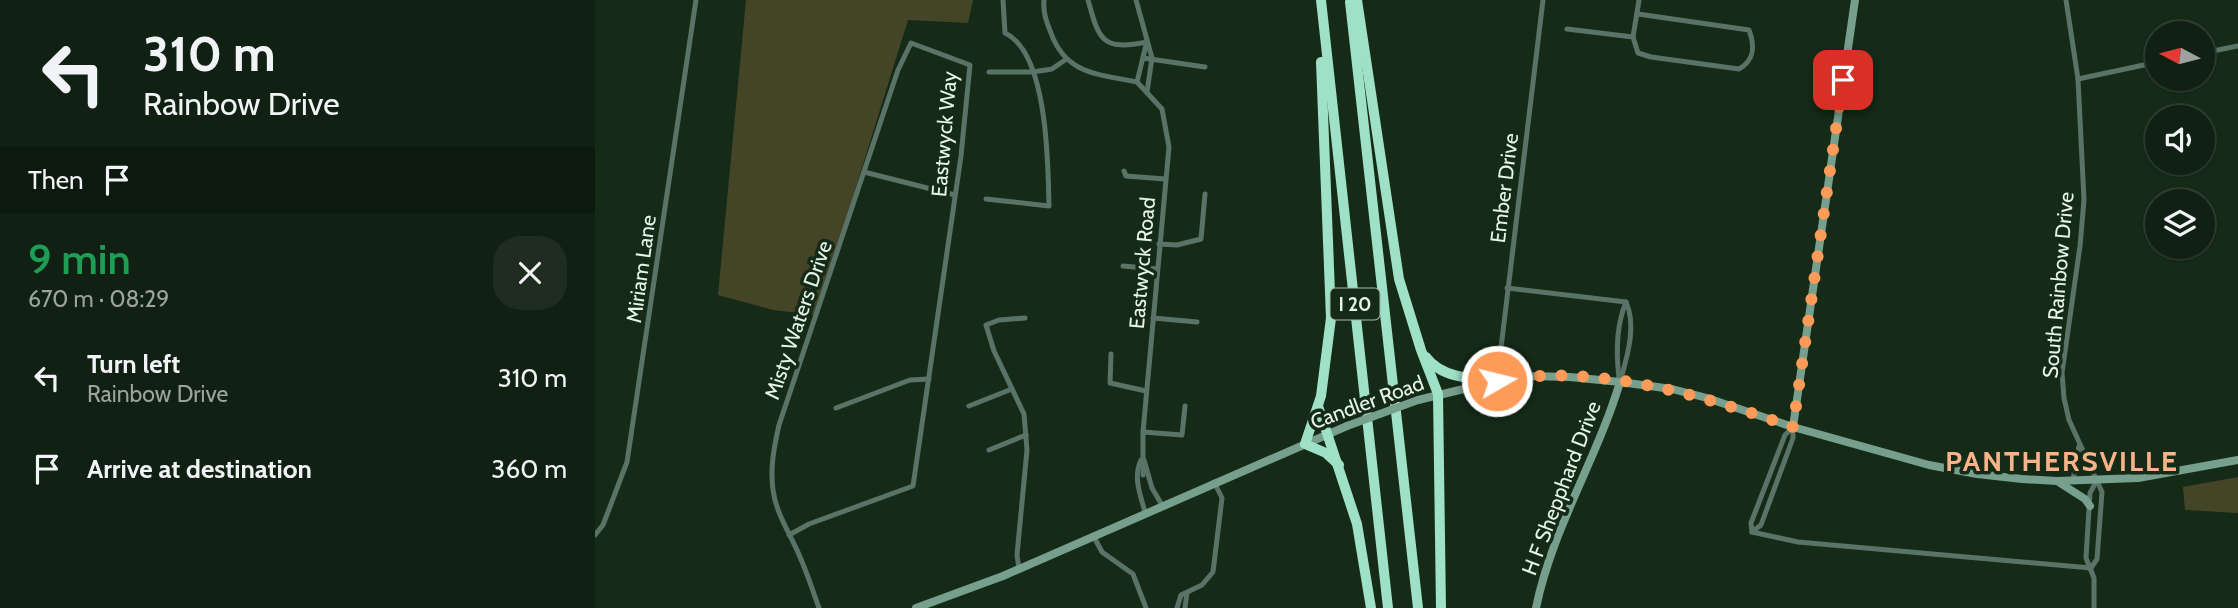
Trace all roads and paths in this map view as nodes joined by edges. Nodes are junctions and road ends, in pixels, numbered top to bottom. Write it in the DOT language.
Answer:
graph roads {
  1 [pos="696,0"];
  2 [pos="1003,0"];
  3 [pos="1044,0"];
  4 [pos="1088,0"];
  5 [pos="1136,0"];
  6 [pos="1319,0"];
  7 [pos="1350,0"];
  8 [pos="1357,0"];
  9 [pos="1543,0"];
  10 [pos="1639,0"];
  11 [pos="1855,0"];
  12 [pos="2066,0"];
  13 [pos="1638,14"];
  14 [pos="1567,29"];
  15 [pos="1633,37"];
  16 [pos="1147,42"];
  17 [pos="911,43"];
  18 [pos="2238,46"];
  19 [pos="2215,51"];
  20 [pos="1143,58"];
  21 [pos="1152,58"];
  22 [pos="1065,60"];
  23 [pos="2145,65"];
  24 [pos="1205,67"];
  25 [pos="989,72"];
  26 [pos="1033,72"];
  27 [pos="2077,79"];
  28 [pos="1137,82"];
  29 [pos="1147,92"];
  30 [pos="1124,171"];
  31 [pos="864,172"];
  32 [pos="1165,179"];
  33 [pos="1206,194"];
  34 [pos="955,195"];
  35 [pos="986,199"];
  36 [pos="1159,244"];
  37 [pos="1123,265"];
  38 [pos="1157,269"];
  39 [pos="1507,288"];
  40 [pos="1626,302"];
  41 [pos="1025,318"];
  42 [pos="1153,318"];
  43 [pos="1197,322"];
  44 [pos="1421,350"];
  45 [pos="1111,354"];
  46 [pos="929,379"];
  47 [pos="1497,381"];
  48 [pos="1620,382"];
  49 [pos="1012,389"];
  50 [pos="1146,391"];
  51 [pos="1438,394"];
  52 [pos="969,405"];
  53 [pos="1185,406"];
  54 [pos="1318,406"];
  55 [pos="836,408"];
  56 [pos="1793,427"];
  57 [pos="1143,432"];
  58 [pos="1328,434"];
  59 [pos="1026,435"];
  60 [pos="1305,444"];
  61 [pos="2079,446"];
  62 [pos="989,450"];
  63 [pos="1142,457"];
  64 [pos="2238,460"];
  65 [pos="1339,465"];
  66 [pos="1143,477"];
  67 [pos="2073,480"];
  68 [pos="2097,480"];
  69 [pos="2057,481"];
  70 [pos="1214,482"];
  71 [pos="1162,505"];
  72 [pos="2089,506"];
  73 [pos="1145,512"];
  74 [pos="595,535"];
  75 [pos="789,535"];
  76 [pos="1094,535"];
  77 [pos="2091,568"];
  78 [pos="1019,569"];
  79 [pos="1187,593"];
  80 [pos="819,608"];
  81 [pos="916,608"];
  82 [pos="1146,608"];
  83 [pos="1177,608"];
  84 [pos="1185,608"];
  85 [pos="1371,608"];
  86 [pos="1388,608"];
  87 [pos="1418,608"];
  88 [pos="1441,608"];
  89 [pos="1536,608"];
  90 [pos="2094,608"];
  1 -- 74 [label="street, Miriam Lane"];
  2 -- 26 [label="street"];
  3 -- 22 [label="street"];
  4 -- 16 [label="street"];
  5 -- 16 [label="street"];
  6 -- 54 [label="highway"];
  6 -- 86 [label="highway, I 20"];
  7 -- 87 [label="highway, I 20"];
  8 -- 44 [label="highway"];
  9 -- 39 [label="street, Ember Drive"];
  10 -- 13 [label="street"];
  11 -- 56 [label="main road"];
  12 -- 27 [label="street, South Rainbow Drive"];
  13 -- 15 [label="street"];
  13 -- 15 [label="street"];
  14 -- 15 [label="street"];
  16 -- 20 [label="street"];
  16 -- 21 [label="street"];
  17 -- 31 [label="street, Misty Waters Drive"];
  17 -- 34 [label="street, Eastwyck Way"];
  18 -- 19 [label="street"];
  20 -- 21 [label="street"];
  20 -- 28 [label="street"];
  21 -- 24 [label="street"];
  21 -- 29 [label="street"];
  22 -- 26 [label="street, Eastwyck Way"];
  22 -- 28 [label="street"];
  23 -- 27 [label="street"];
  25 -- 26 [label="street, Eastwyck Way"];
  26 -- 35 [label="street"];
  27 -- 61 [label="street, South Rainbow Drive"];
  28 -- 29 [label="street, Eastwyck Road"];
  29 -- 32 [label="street, Eastwyck Road"];
  30 -- 32 [label="street"];
  31 -- 34 [label="street"];
  31 -- 75 [label="street, Misty Waters Drive"];
  32 -- 36 [label="street, Eastwyck Road"];
  33 -- 36 [label="street"];
  34 -- 46 [label="street, Eastwyck Way"];
  36 -- 38 [label="street, Eastwyck Road"];
  37 -- 38 [label="street"];
  38 -- 42 [label="street, Eastwyck Road"];
  39 -- 40 [label="street"];
  39 -- 47 [label="street, Ember Drive"];
  40 -- 48 [label="street"];
  40 -- 48 [label="street"];
  41 -- 49 [label="street"];
  42 -- 43 [label="street"];
  42 -- 50 [label="street, Eastwyck Road"];
  44 -- 47 [label="highway"];
  44 -- 51 [label="highway"];
  45 -- 50 [label="street"];
  46 -- 55 [label="street"];
  46 -- 75 [label="street, Eastwyck Way"];
  47 -- 48 [label="main road, Candler Road"];
  47 -- 51 [label="main road, Candler Road"];
  48 -- 56 [label="main road, Candler Road"];
  48 -- 89 [label="main road, H F Shepphard Drive"];
  49 -- 52 [label="street"];
  49 -- 59 [label="street"];
  50 -- 57 [label="street, Eastwyck Road"];
  51 -- 58 [label="main road, Candler Road, bridge"];
  51 -- 88 [label="highway"];
  53 -- 57 [label="street"];
  54 -- 58 [label="highway"];
  54 -- 60 [label="highway"];
  56 -- 69 [label="main road, Candler Road"];
  56 -- 77 [label="street"];
  57 -- 63 [label="street, Eastwyck Road"];
  58 -- 60 [label="main road, Candler Road"];
  58 -- 65 [label="highway"];
  59 -- 62 [label="street"];
  59 -- 78 [label="street"];
  60 -- 65 [label="highway"];
  60 -- 70 [label="main road, Candler Road"];
  61 -- 67 [label="street, South Rainbow Drive"];
  61 -- 68 [label="street, South Rainbow Drive"];
  63 -- 66 [label="street, Eastwyck Road"];
  63 -- 66 [label="street, Eastwyck Road"];
  64 -- 68 [label="main road, Candler Road"];
  65 -- 85 [label="highway"];
  66 -- 71 [label="street, Eastwyck Road"];
  66 -- 73 [label="street, Eastwyck Road"];
  67 -- 68 [label="main road, Candler Road"];
  67 -- 69 [label="main road, Candler Road"];
  68 -- 72 [label="street"];
  68 -- 77 [label="street"];
  69 -- 72 [label="main road"];
  70 -- 71 [label="main road, Candler Road"];
  70 -- 79 [label="street"];
  71 -- 73 [label="main road, Candler Road"];
  72 -- 77 [label="street"];
  73 -- 76 [label="main road, Candler Road"];
  75 -- 80 [label="street, Misty Waters Drive"];
  76 -- 78 [label="main road, Candler Road"];
  76 -- 82 [label="street"];
  77 -- 90 [label="street"];
  78 -- 81 [label="main road, Candler Road"];
  79 -- 83 [label="street"];
  79 -- 84 [label="street"];
}
